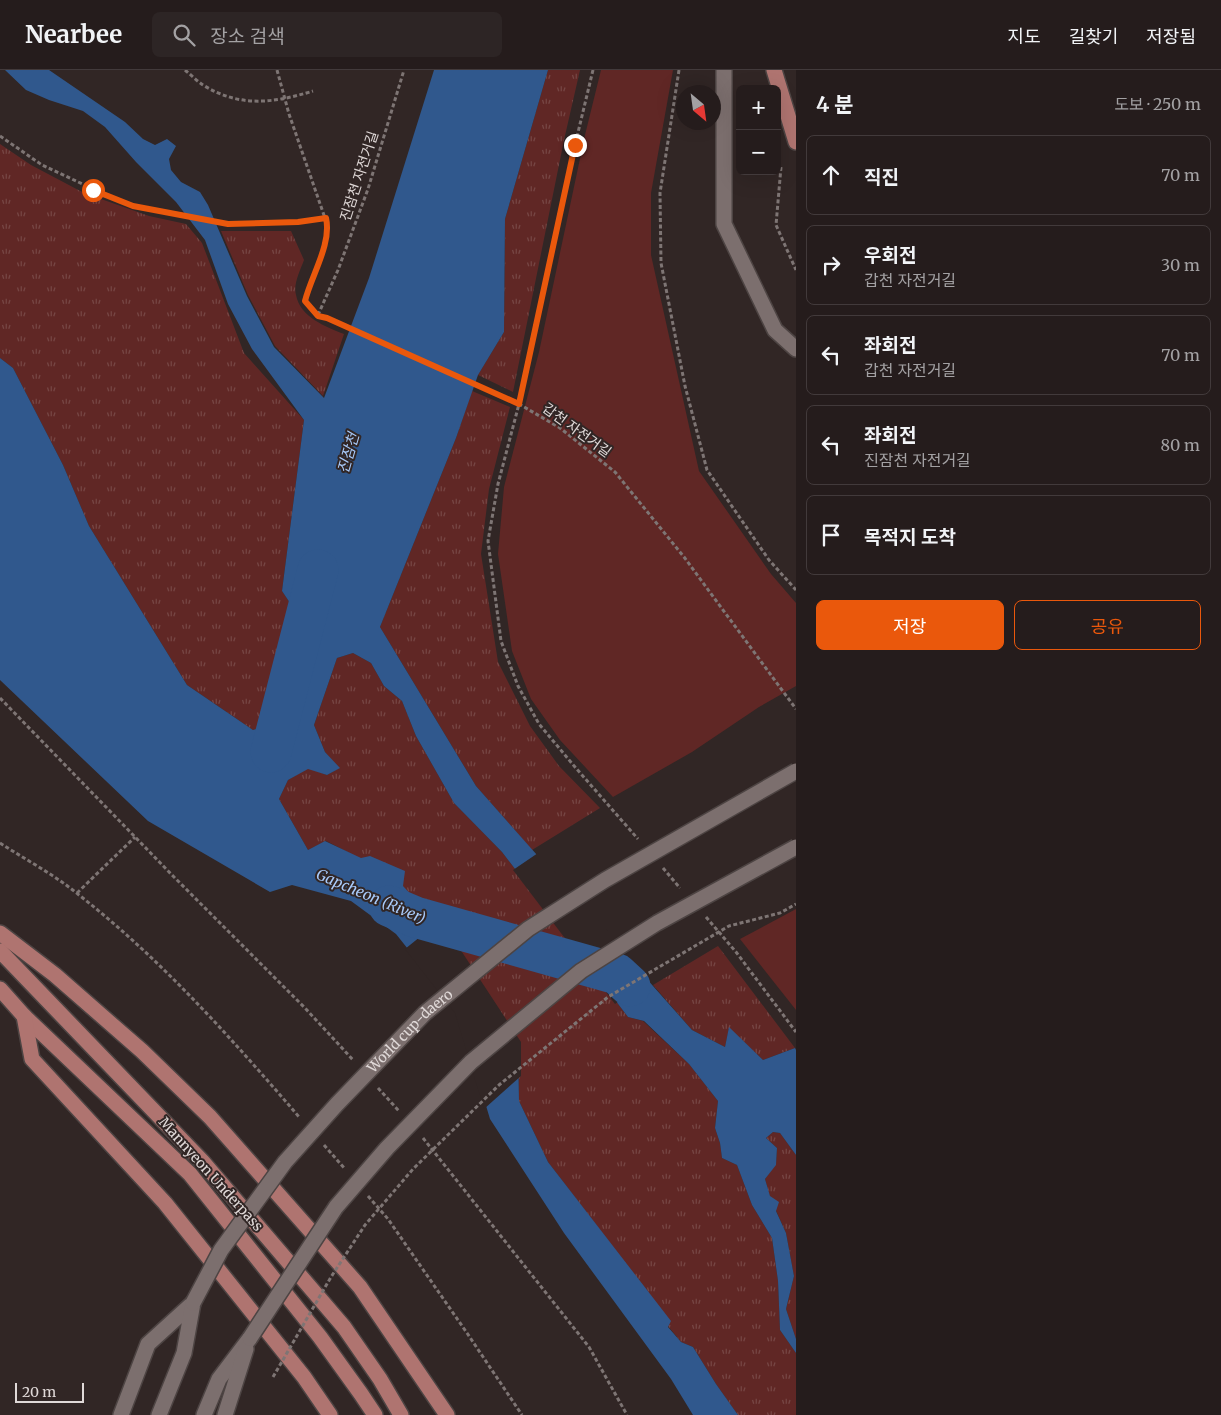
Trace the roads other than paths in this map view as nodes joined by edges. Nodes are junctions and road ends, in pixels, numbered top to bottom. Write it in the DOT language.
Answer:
graph roads {
  1 [pos="724,70"];
  2 [pos="774,70"];
  3 [pos="796,142"];
  4 [pos="796,349"];
  5 [pos="796,771"];
  6 [pos="796,847"];
  7 [pos="0,933"];
  8 [pos="0,951"];
  9 [pos="0,989"];
  10 [pos="24,1016"];
  11 [pos="193,1303"];
  12 [pos="250,1338"];
  13 [pos="121,1415"];
  14 [pos="159,1415"];
  15 [pos="204,1415"];
  16 [pos="225,1415"];
  17 [pos="330,1415"];
  18 [pos="375,1415"];
  19 [pos="401,1415"];
  20 [pos="448,1415"];
  1 -- 4 [label="street"];
  2 -- 3 [label="main road"];
  5 -- 11 [label="street, World cup-daero, bridge"];
  6 -- 12 [label="street, bridge"];
  7 -- 20 [label="main road"];
  8 -- 19 [label="main road, Mannyeon Underpass"];
  9 -- 10 [label="main road, Mannyeon Underpass"];
  10 -- 17 [label="main road"];
  10 -- 18 [label="main road, Mannyeon Underpass"];
  11 -- 13 [label="street"];
  11 -- 14 [label="street, World cup-daero"];
  12 -- 15 [label="street"];
  12 -- 16 [label="street"];
}
